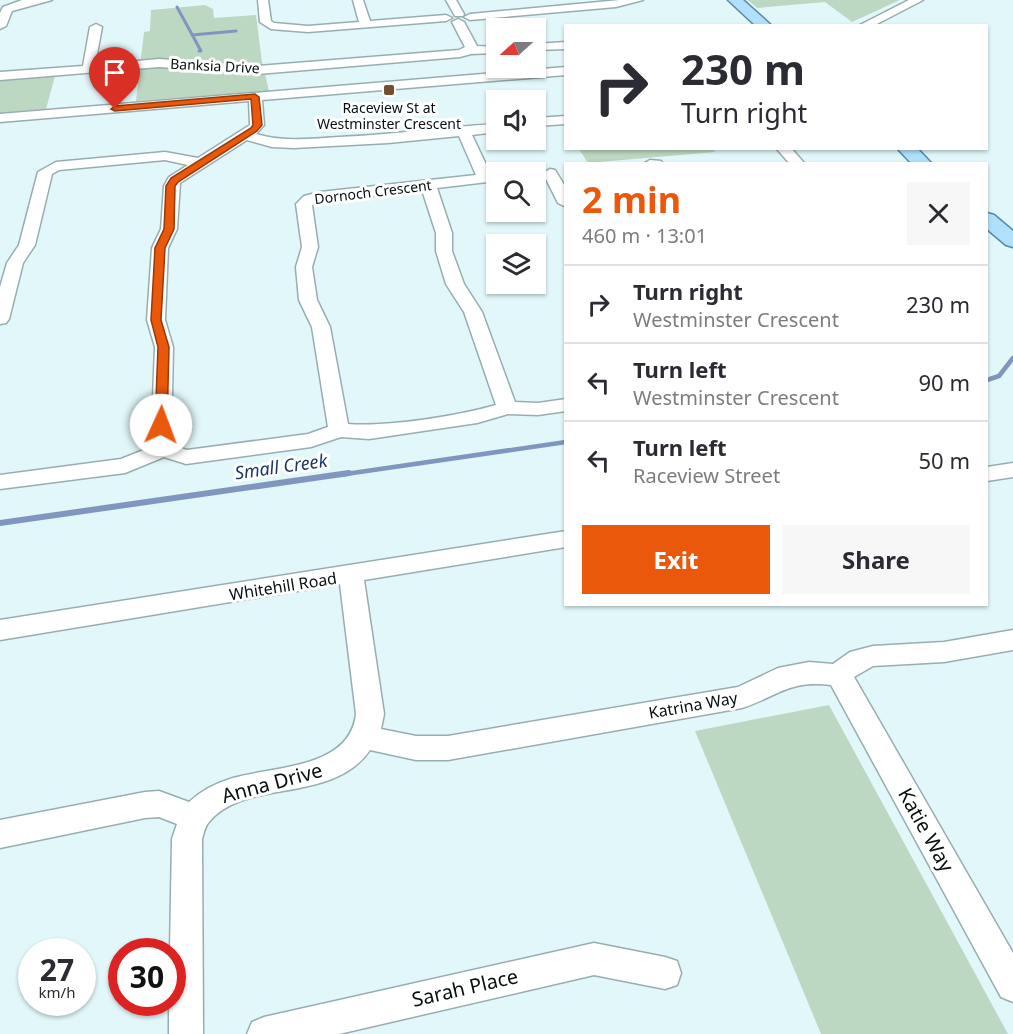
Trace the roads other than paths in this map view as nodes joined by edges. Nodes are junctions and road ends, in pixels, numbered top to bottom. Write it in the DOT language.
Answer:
graph roads {
  1 [pos="47,0"];
  2 [pos="263,0"];
  3 [pos="358,0"];
  4 [pos="451,0"];
  5 [pos="546,0"];
  6 [pos="638,0"];
  7 [pos="735,0"];
  8 [pos="918,0"];
  9 [pos="555,10"];
  10 [pos="458,18"];
  11 [pos="365,24"];
  12 [pos="763,24"];
  13 [pos="867,24"];
  14 [pos="0,26"];
  15 [pos="96,27"];
  16 [pos="564,45"];
  17 [pos="546,46"];
  18 [pos="470,50"];
  19 [pos="486,50"];
  20 [pos="88,69"];
  21 [pos="564,71"];
  22 [pos="0,76"];
  23 [pos="255,97"];
  24 [pos="0,118"];
  25 [pos="564,120"];
  26 [pos="546,121"];
  27 [pos="486,129"];
  28 [pos="464,132"];
  29 [pos="245,135"];
  30 [pos="785,150"];
  31 [pos="908,150"];
  32 [pos="796,162"];
  33 [pos="921,162"];
  34 [pos="201,163"];
  35 [pos="486,170"];
  36 [pos="564,172"];
  37 [pos="546,174"];
  38 [pos="486,178"];
  39 [pos="546,178"];
  40 [pos="428,185"];
  41 [pos="564,200"];
  42 [pos="988,220"];
  43 [pos="1013,241"];
  44 [pos="0,319"];
  45 [pos="564,405"];
  46 [pos="507,408"];
  47 [pos="339,430"];
  48 [pos="163,450"];
  49 [pos="1013,470"];
  50 [pos="988,474"];
  51 [pos="0,482"];
  52 [pos="564,539"];
  53 [pos="351,575"];
  54 [pos="0,630"];
  55 [pos="1013,640"];
  56 [pos="838,675"];
  57 [pos="364,736"];
  58 [pos="193,817"];
  59 [pos="0,834"];
  60 [pos="665,973"];
  61 [pos="1013,985"];
  62 [pos="186,1034"];
  63 [pos="264,1034"];
  1 -- 14 [label="street"];
  2 -- 11 [label="street"];
  3 -- 11 [label="street"];
  4 -- 10 [label="street"];
  5 -- 9 [label="street"];
  6 -- 9 [label="street"];
  7 -- 12 [label="main road"];
  8 -- 13 [label="street"];
  9 -- 10 [label="street"];
  10 -- 11 [label="street"];
  10 -- 18 [label="street"];
  15 -- 20 [label="street"];
  16 -- 17 [label="street"];
  18 -- 19 [label="street, Banksia Drive"];
  18 -- 20 [label="street, Banksia Drive"];
  20 -- 22 [label="street, Banksia Drive"];
  21 -- 23 [label="street"];
  23 -- 24 [label="street"];
  23 -- 29 [label="street"];
  25 -- 26 [label="street"];
  27 -- 28 [label="street"];
  28 -- 29 [label="street"];
  28 -- 35 [label="street"];
  29 -- 34 [label="street"];
  30 -- 32 [label="street"];
  31 -- 33 [label="main road"];
  34 -- 44 [label="street"];
  34 -- 48 [label="street"];
  36 -- 37 [label="street"];
  38 -- 40 [label="street, Dornoch Crescent"];
  39 -- 41 [label="street"];
  40 -- 46 [label="street"];
  40 -- 47 [label="street, Dornoch Crescent"];
  42 -- 43 [label="main road"];
  45 -- 46 [label="street"];
  46 -- 47 [label="street"];
  47 -- 48 [label="street"];
  48 -- 51 [label="street"];
  49 -- 50 [label="street"];
  52 -- 53 [label="street, Whitehill Road"];
  53 -- 54 [label="street, Whitehill Road"];
  53 -- 57 [label="street"];
  55 -- 56 [label="street"];
  56 -- 57 [label="street, Katrina Way"];
  56 -- 61 [label="street, Katie Way"];
  57 -- 58 [label="street, Anna Drive"];
  58 -- 59 [label="street"];
  58 -- 62 [label="street"];
  60 -- 63 [label="street, Sarah Place"];
}
